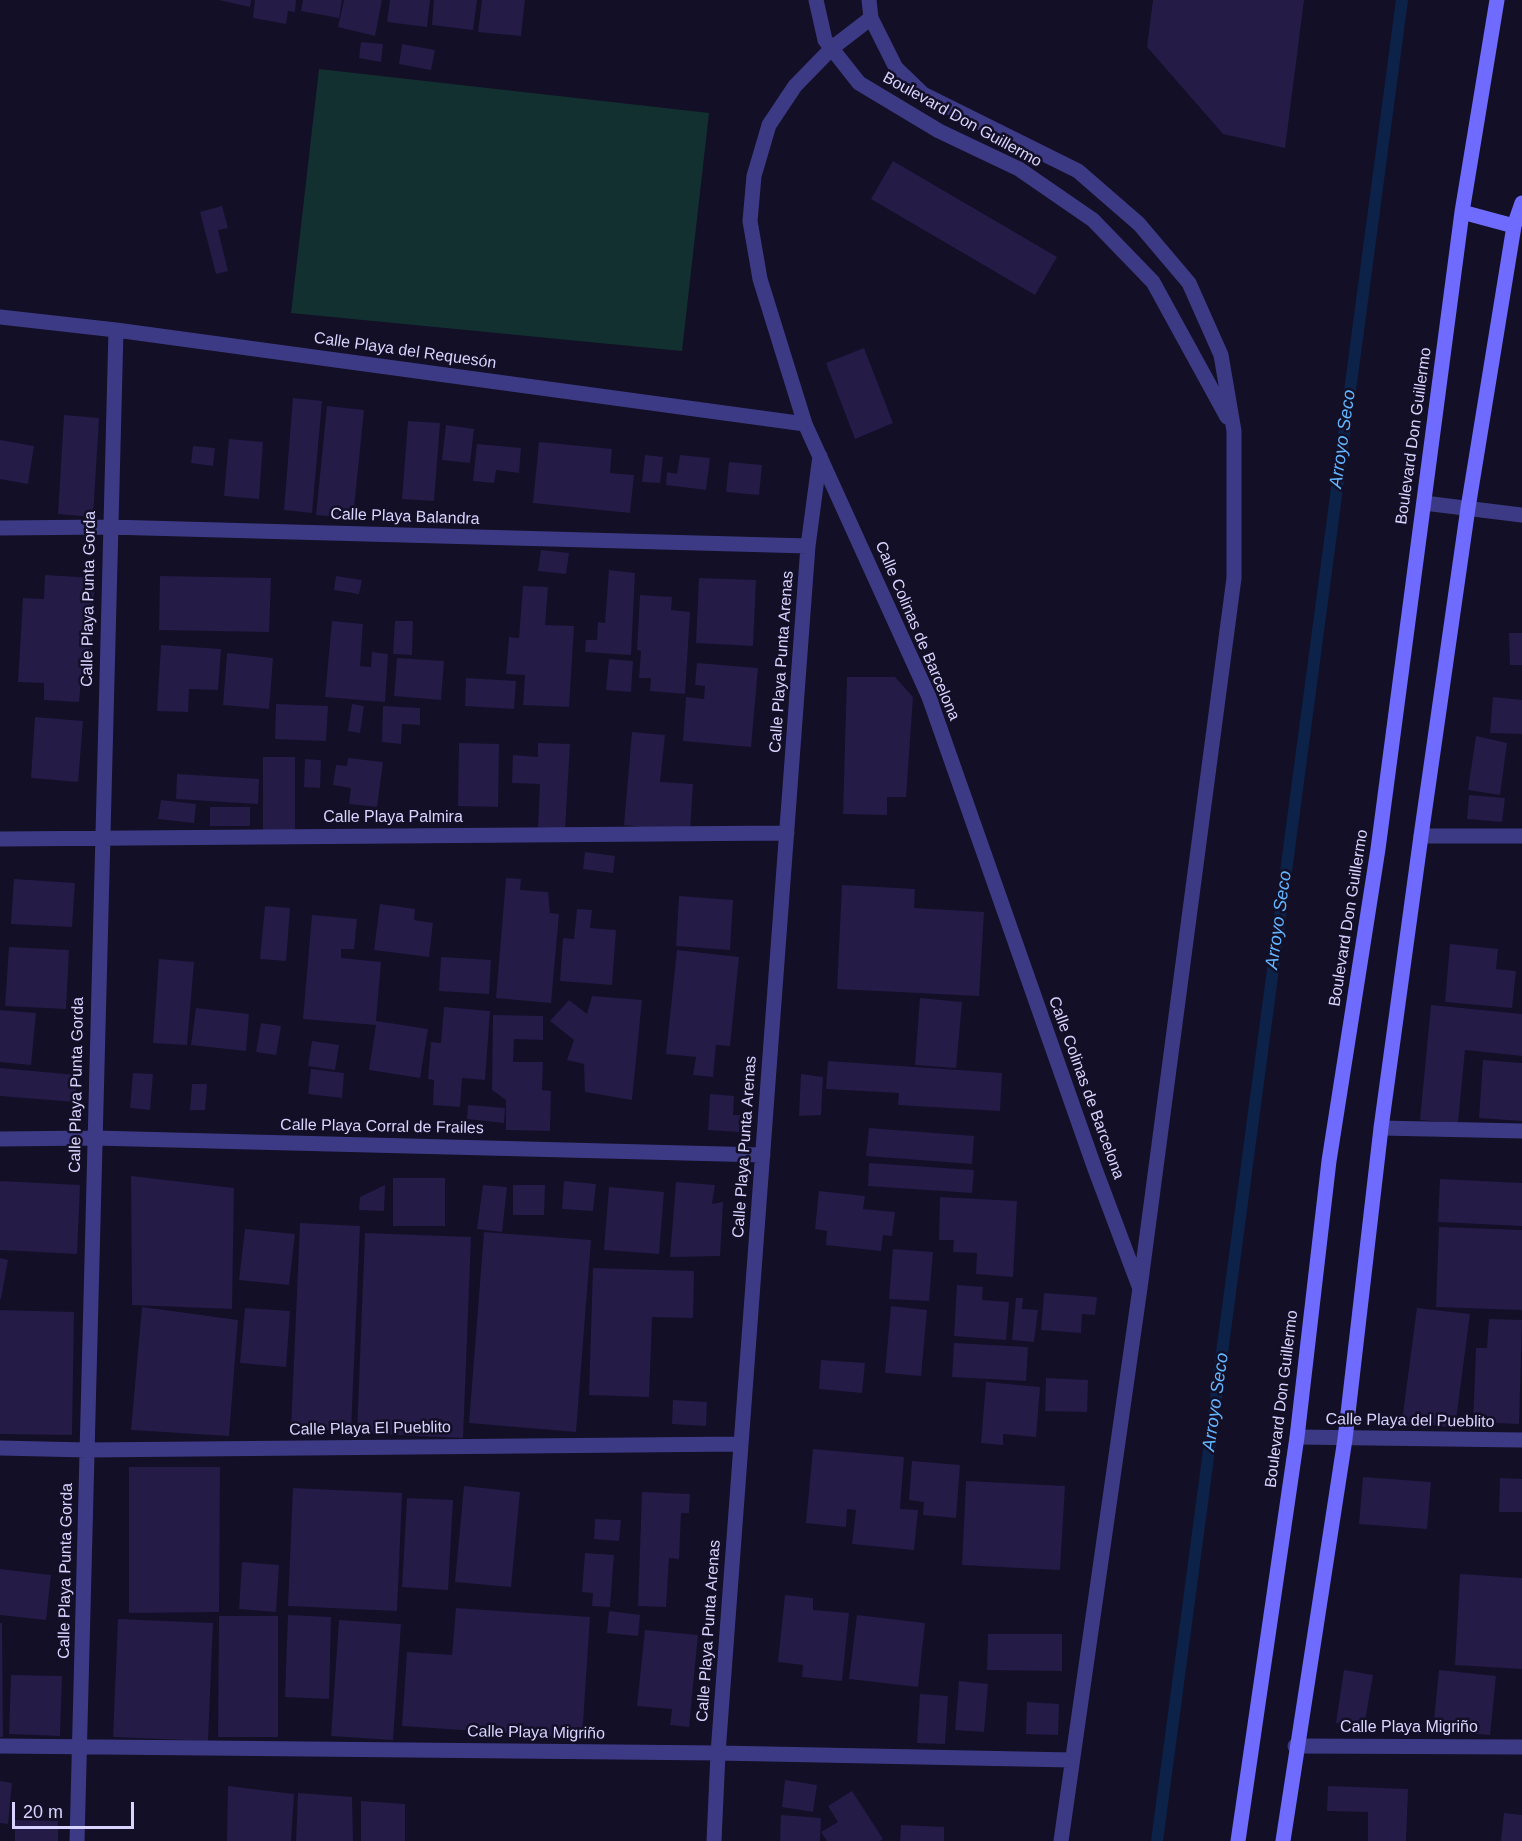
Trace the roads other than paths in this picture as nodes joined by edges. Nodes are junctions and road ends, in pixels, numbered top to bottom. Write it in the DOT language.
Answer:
graph roads {
  1 [pos="816,0"];
  2 [pos="869,0"];
  3 [pos="1497,0"];
  4 [pos="871,18"];
  5 [pos="832,48"];
  6 [pos="1522,203"];
  7 [pos="1462,212"];
  8 [pos="1515,226"];
  9 [pos="0,317"];
  10 [pos="116,330"];
  11 [pos="805,424"];
  12 [pos="1234,430"];
  13 [pos="820,456"];
  14 [pos="1424,503"];
  15 [pos="1468,508"];
  16 [pos="1522,515"];
  17 [pos="109,527"];
  18 [pos="0,528"];
  19 [pos="808,546"];
  20 [pos="787,833"];
  21 [pos="1421,836"];
  22 [pos="1522,836"];
  23 [pos="0,838"];
  24 [pos="101,838"];
  25 [pos="1382,1128"];
  26 [pos="1522,1131"];
  27 [pos="94,1138"];
  28 [pos="0,1139"];
  29 [pos="763,1155"];
  30 [pos="1140,1288"];
  31 [pos="1297,1437"];
  32 [pos="1345,1439"];
  33 [pos="1522,1440"];
  34 [pos="741,1443"];
  35 [pos="0,1448"];
  36 [pos="87,1450"];
  37 [pos="0,1746"];
  38 [pos="80,1746"];
  39 [pos="1295,1746"];
  40 [pos="1522,1747"];
  41 [pos="718,1753"];
  42 [pos="1072,1760"];
  43 [pos="77,1841"];
  44 [pos="714,1841"];
  45 [pos="1061,1841"];
  46 [pos="1238,1841"];
  47 [pos="1283,1841"];
  1 -- 5 [label="street, Boulevard Don Guillermo"];
  2 -- 4 [label="street, Boulevard Don Guillermo"];
  3 -- 7 [label="main road, Boulevard Don Guillermo"];
  4 -- 5 [label="street, Calle Colinas de Barcelona"];
  4 -- 12 [label="street, Boulevard Don Guillermo"];
  5 -- 11 [label="street, Calle Colinas de Barcelona"];
  5 -- 12 [label="street, Boulevard Don Guillermo"];
  6 -- 8 [label="main road"];
  7 -- 8 [label="main road"];
  7 -- 14 [label="main road, Boulevard Don Guillermo"];
  8 -- 15 [label="main road"];
  9 -- 10 [label="street, Calle Playa del Requesón"];
  10 -- 11 [label="street, Calle Playa del Requesón"];
  10 -- 17 [label="street, Calle Playa Punta Gorda"];
  11 -- 13 [label="street, Calle Colinas de Barcelona"];
  12 -- 30 [label="street, Boulevard Don Guillermo"];
  13 -- 19 [label="street, Calle Playa Punta Arenas"];
  13 -- 30 [label="street, Calle Colinas de Barcelona"];
  14 -- 15 [label="street"];
  14 -- 31 [label="main road, Boulevard Don Guillermo"];
  15 -- 16 [label="street"];
  15 -- 21 [label="main road"];
  17 -- 18 [label="street, Calle Playa Balandra"];
  17 -- 19 [label="street, Calle Playa Balandra"];
  17 -- 24 [label="street, Calle Playa Punta Gorda"];
  19 -- 20 [label="street, Calle Playa Punta Arenas"];
  20 -- 24 [label="street, Calle Playa Palmira"];
  20 -- 29 [label="street, Calle Playa Punta Arenas"];
  21 -- 22 [label="street"];
  21 -- 25 [label="main road"];
  23 -- 24 [label="street, Calle Playa Palmira"];
  24 -- 27 [label="street, Calle Playa Punta Gorda"];
  25 -- 26 [label="street"];
  25 -- 32 [label="main road"];
  27 -- 28 [label="street, Calle Playa Corral de Frailes"];
  27 -- 29 [label="street, Calle Playa Corral de Frailes"];
  27 -- 36 [label="street, Calle Playa Punta Gorda"];
  29 -- 34 [label="street, Calle Playa Punta Arenas"];
  30 -- 42 [label="street, Boulevard Don Guillermo"];
  31 -- 32 [label="street, Calle Playa del Pueblito"];
  31 -- 46 [label="main road, Boulevard Don Guillermo"];
  32 -- 33 [label="street, Calle Playa del Pueblito"];
  32 -- 39 [label="main road"];
  34 -- 36 [label="street, Calle Playa El Pueblito"];
  34 -- 41 [label="street, Calle Playa Punta Arenas"];
  35 -- 36 [label="street, Calle Playa El Pueblito"];
  36 -- 38 [label="street, Calle Playa Punta Gorda"];
  37 -- 38 [label="street, Calle Playa Migriño"];
  38 -- 41 [label="street, Calle Playa Migriño"];
  38 -- 43 [label="street, Calle Playa Punta Gorda"];
  39 -- 40 [label="street, Calle Playa Migriño"];
  39 -- 47 [label="main road"];
  41 -- 42 [label="street, Calle Playa Migriño"];
  41 -- 44 [label="street, Calle Playa Punta Arenas"];
  42 -- 45 [label="street, Boulevard Don Guillermo"];
}
